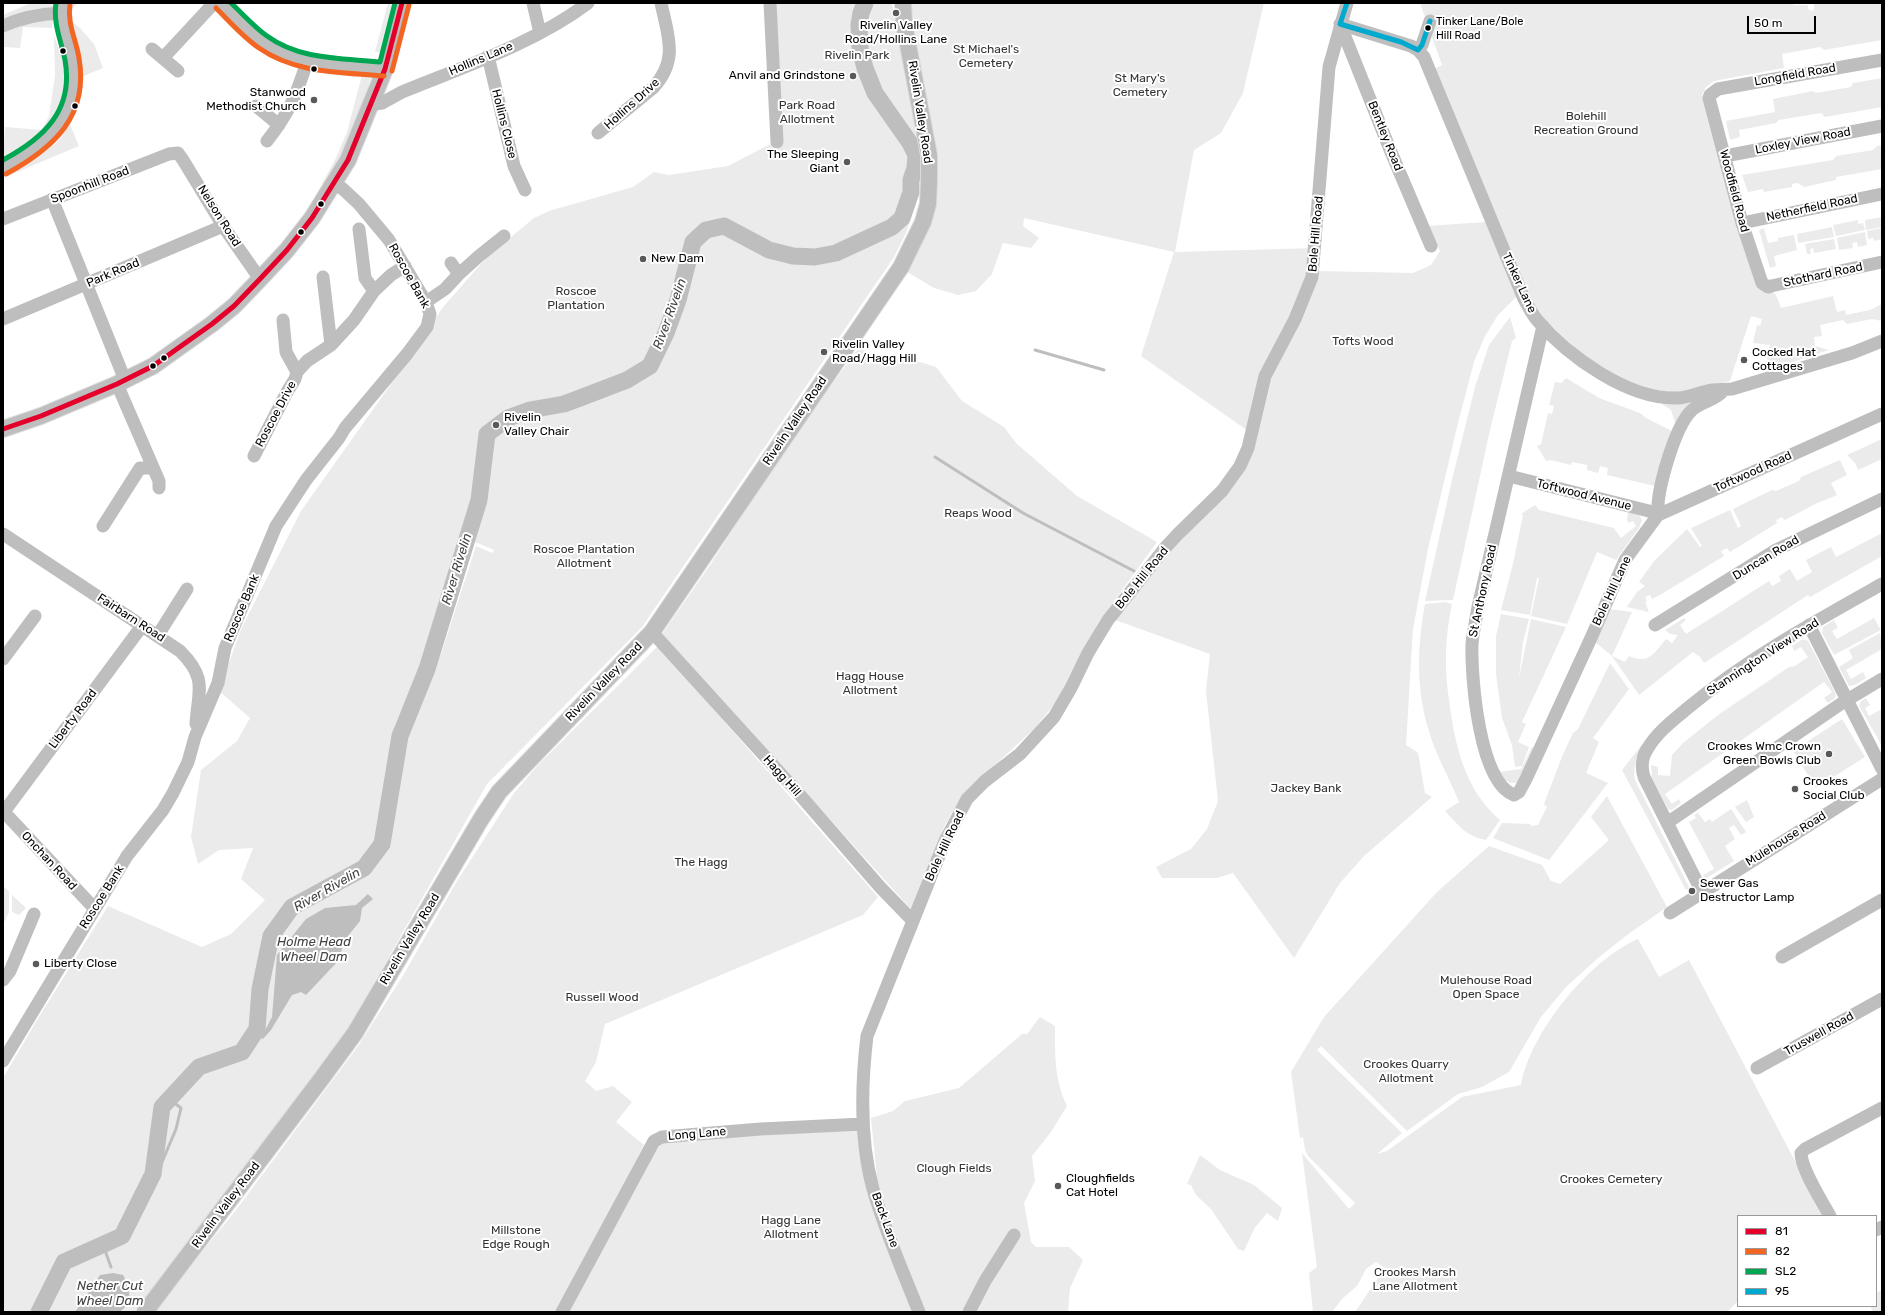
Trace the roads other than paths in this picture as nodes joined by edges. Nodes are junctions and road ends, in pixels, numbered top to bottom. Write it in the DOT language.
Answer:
graph roads {
  1 [pos="214,3"];
  2 [pos="221,3"];
  3 [pos="402,3"];
  4 [pos="533,3"];
  5 [pos="588,3"];
  6 [pos="661,3"];
  7 [pos="770,3"];
  8 [pos="903,3"];
  9 [pos="1347,3"];
  10 [pos="62,8"];
  11 [pos="1430,21"];
  12 [pos="1340,24"];
  13 [pos="3,26"];
  14 [pos="540,33"];
  15 [pos="152,49"];
  16 [pos="1418,50"];
  17 [pos="488,56"];
  18 [pos="163,58"];
  19 [pos="1882,60"];
  20 [pos="306,62"];
  21 [pos="385,68"];
  22 [pos="178,71"];
  23 [pos="1710,95"];
  24 [pos="369,105"];
  25 [pos="256,106"];
  26 [pos="279,125"];
  27 [pos="1882,126"];
  28 [pos="598,133"];
  29 [pos="267,141"];
  30 [pos="777,142"];
  31 [pos="178,153"];
  32 [pos="1725,156"];
  33 [pos="3,168"];
  34 [pos="335,183"];
  35 [pos="525,190"];
  36 [pos="1882,194"];
  37 [pos="52,199"];
  38 [pos="3,219"];
  39 [pos="1742,223"];
  40 [pos="223,226"];
  41 [pos="359,228"];
  42 [pos="504,236"];
  43 [pos="1431,246"];
  44 [pos="1882,262"];
  45 [pos="405,266"];
  46 [pos="323,277"];
  47 [pos="260,279"];
  48 [pos="86,284"];
  49 [pos="1765,286"];
  50 [pos="374,291"];
  51 [pos="426,302"];
  52 [pos="3,319"];
  53 [pos="282,320"];
  54 [pos="1543,326"];
  55 [pos="1882,341"];
  56 [pos="331,345"];
  57 [pos="296,372"];
  58 [pos="121,382"];
  59 [pos="1724,390"];
  60 [pos="1882,414"];
  61 [pos="3,429"];
  62 [pos="254,456"];
  63 [pos="153,468"];
  64 [pos="1509,476"];
  65 [pos="159,488"];
  66 [pos="1882,499"];
  67 [pos="1658,514"];
  68 [pos="103,526"];
  69 [pos="3,534"];
  70 [pos="1635,544"];
  71 [pos="1882,584"];
  72 [pos="187,589"];
  73 [pos="35,616"];
  74 [pos="1656,625"];
  75 [pos="1809,625"];
  76 [pos="142,626"];
  77 [pos="652,632"];
  78 [pos="158,635"];
  79 [pos="1591,638"];
  80 [pos="3,659"];
  81 [pos="1882,679"];
  82 [pos="1847,699"];
  83 [pos="195,737"];
  84 [pos="1882,769"];
  85 [pos="1882,778"];
  86 [pos="3,813"];
  87 [pos="1667,823"];
  88 [pos="1702,892"];
  89 [pos="1882,900"];
  90 [pos="95,909"];
  91 [pos="1670,913"];
  92 [pos="34,914"];
  93 [pos="912,920"];
  94 [pos="1782,957"];
  95 [pos="3,980"];
  96 [pos="1882,999"];
  97 [pos="3,1061"];
  98 [pos="1757,1068"];
  99 [pos="1882,1108"];
  100 [pos="864,1124"];
  101 [pos="1829,1215"];
  102 [pos="1014,1235"];
  103 [pos="145,1312"];
  104 [pos="562,1312"];
  105 [pos="919,1312"];
  106 [pos="969,1312"];
  1 -- 18 [label="street"];
  2 -- 20 [label="street"];
  3 -- 21 [label="main road"];
  4 -- 14 [label="street"];
  5 -- 14 [label="street, Hollins Lane"];
  6 -- 28 [label="street, Hollins Drive"];
  7 -- 30 [label="street"];
  8 -- 77 [label="main road, Rivelin Valley Road"];
  9 -- 12 [label="street, Bole Hill Road"];
  10 -- 13 [label="street"];
  10 -- 33 [label="street"];
  11 -- 16 [label="street"];
  12 -- 16 [label="street"];
  12 -- 43 [label="street, Bentley Road"];
  12 -- 93 [label="street, Bole Hill Road"];
  14 -- 17 [label="street, Hollins Lane"];
  15 -- 18 [label="street"];
  16 -- 54 [label="street, Tinker Lane"];
  17 -- 24 [label="street, Hollins Lane"];
  17 -- 35 [label="street, Hollins Close"];
  18 -- 22 [label="street"];
  19 -- 23 [label="street, Longfield Road"];
  20 -- 21 [label="street"];
  20 -- 26 [label="street"];
  21 -- 24 [label="main road"];
  23 -- 32 [label="street, Woodfield Road"];
  24 -- 34 [label="main road"];
  25 -- 26 [label="street"];
  26 -- 29 [label="street"];
  27 -- 32 [label="street, Loxley View Road"];
  31 -- 37 [label="street, Spoonhill Road"];
  31 -- 40 [label="street, Nelson Road"];
  32 -- 39 [label="street, Woodfield Road"];
  34 -- 45 [label="street, Roscoe Bank"];
  34 -- 47 [label="main road"];
  36 -- 39 [label="street, Netherfield Road"];
  37 -- 38 [label="street, Spoonhill Road"];
  37 -- 48 [label="street"];
  39 -- 49 [label="street, Woodfield Road"];
  40 -- 47 [label="street, Nelson Road"];
  40 -- 48 [label="street, Park Road"];
  41 -- 50 [label="street"];
  42 -- 51 [label="street"];
  44 -- 49 [label="street, Stothard Road"];
  45 -- 50 [label="street, Roscoe Drive"];
  45 -- 51 [label="street, Roscoe Bank"];
  46 -- 56 [label="street"];
  47 -- 58 [label="main road"];
  48 -- 52 [label="street, Park Road"];
  48 -- 58 [label="street"];
  50 -- 56 [label="street, Roscoe Drive"];
  51 -- 83 [label="street, Roscoe Bank"];
  53 -- 57 [label="street, Roscoe Drive"];
  54 -- 59 [label="street, Tinker Lane"];
  54 -- 64 [label="street, St Anthony Road"];
  55 -- 59 [label="street"];
  56 -- 57 [label="street, Roscoe Drive"];
  57 -- 62 [label="street, Roscoe Drive"];
  58 -- 61 [label="main road"];
  58 -- 63 [label="street"];
  59 -- 67 [label="street"];
  60 -- 67 [label="street, Toftwood Road"];
  63 -- 65 [label="street"];
  63 -- 68 [label="street"];
  64 -- 67 [label="street, Toftwood Avenue"];
  64 -- 79 [label="street, St Anthony Road"];
  66 -- 74 [label="street, Duncan Road"];
  67 -- 70 [label="street, Toftwood Road"];
  69 -- 76 [label="street, Fairbarn Road"];
  70 -- 79 [label="street, Bole Hill Lane"];
  71 -- 75 [label="street, Stannington View Road"];
  72 -- 78 [label="street"];
  73 -- 80 [label="street"];
  75 -- 82 [label="street"];
  75 -- 87 [label="street, Stannington View Road"];
  76 -- 78 [label="street, Fairbarn Road"];
  76 -- 86 [label="street, Liberty Road"];
  77 -- 93 [label="street, Hagg Hill"];
  77 -- 103 [label="main road, Rivelin Valley Road"];
  78 -- 83 [label="street, Fairbarn Road"];
  81 -- 82 [label="street"];
  82 -- 84 [label="street"];
  82 -- 87 [label="street"];
  83 -- 90 [label="street, Roscoe Bank"];
  85 -- 88 [label="street, Mulehouse Road"];
  86 -- 90 [label="street, Onchan Road"];
  87 -- 88 [label="street, Stannington View Road"];
  88 -- 91 [label="street, Mulehouse Road"];
  89 -- 94 [label="street"];
  90 -- 97 [label="street, Roscoe Bank"];
  92 -- 95 [label="street"];
  93 -- 100 [label="street, Bole Hill Road"];
  96 -- 98 [label="street, Truswell Road"];
  99 -- 101 [label="street"];
  100 -- 104 [label="street, Long Lane"];
  100 -- 105 [label="street, Back Lane"];
  102 -- 106 [label="street"];
}
